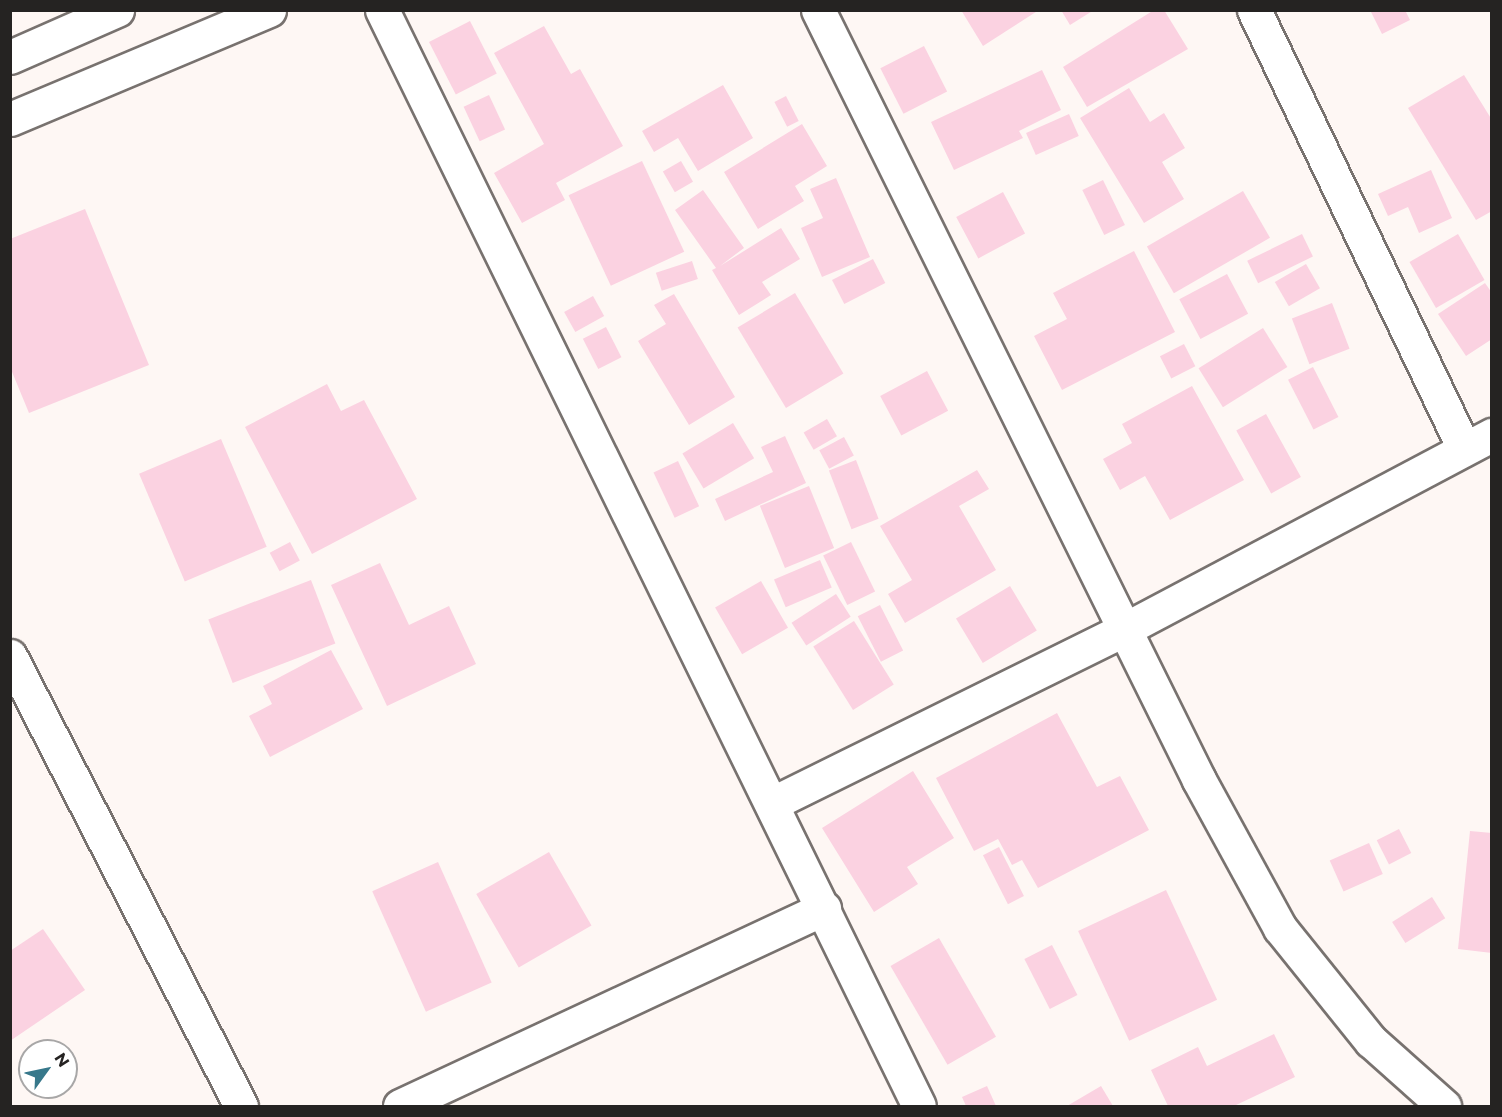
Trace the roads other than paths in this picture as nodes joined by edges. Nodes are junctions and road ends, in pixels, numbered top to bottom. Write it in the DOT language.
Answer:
graph roads {
  1 [pos="117,10"];
  2 [pos="269,10"];
  3 [pos="382,10"];
  4 [pos="818,10"];
  5 [pos="1254,10"];
  6 [pos="10,57"];
  7 [pos="10,119"];
  8 [pos="1478,442"];
  9 [pos="1127,628"];
  10 [pos="10,656"];
  11 [pos="773,803"];
  12 [pos="824,908"];
  13 [pos="241,1107"];
  14 [pos="400,1107"];
  15 [pos="919,1107"];
  16 [pos="1444,1107"];
  1 -- 6 [label="street"];
  2 -- 7 [label="street"];
  3 -- 11 [label="street"];
  4 -- 9 [label="street"];
  5 -- 8 [label="street"];
  8 -- 9 [label="street"];
  9 -- 11 [label="street"];
  9 -- 16 [label="street"];
  10 -- 13 [label="street"];
  11 -- 12 [label="street"];
  12 -- 14 [label="street"];
  12 -- 15 [label="street"];
}
